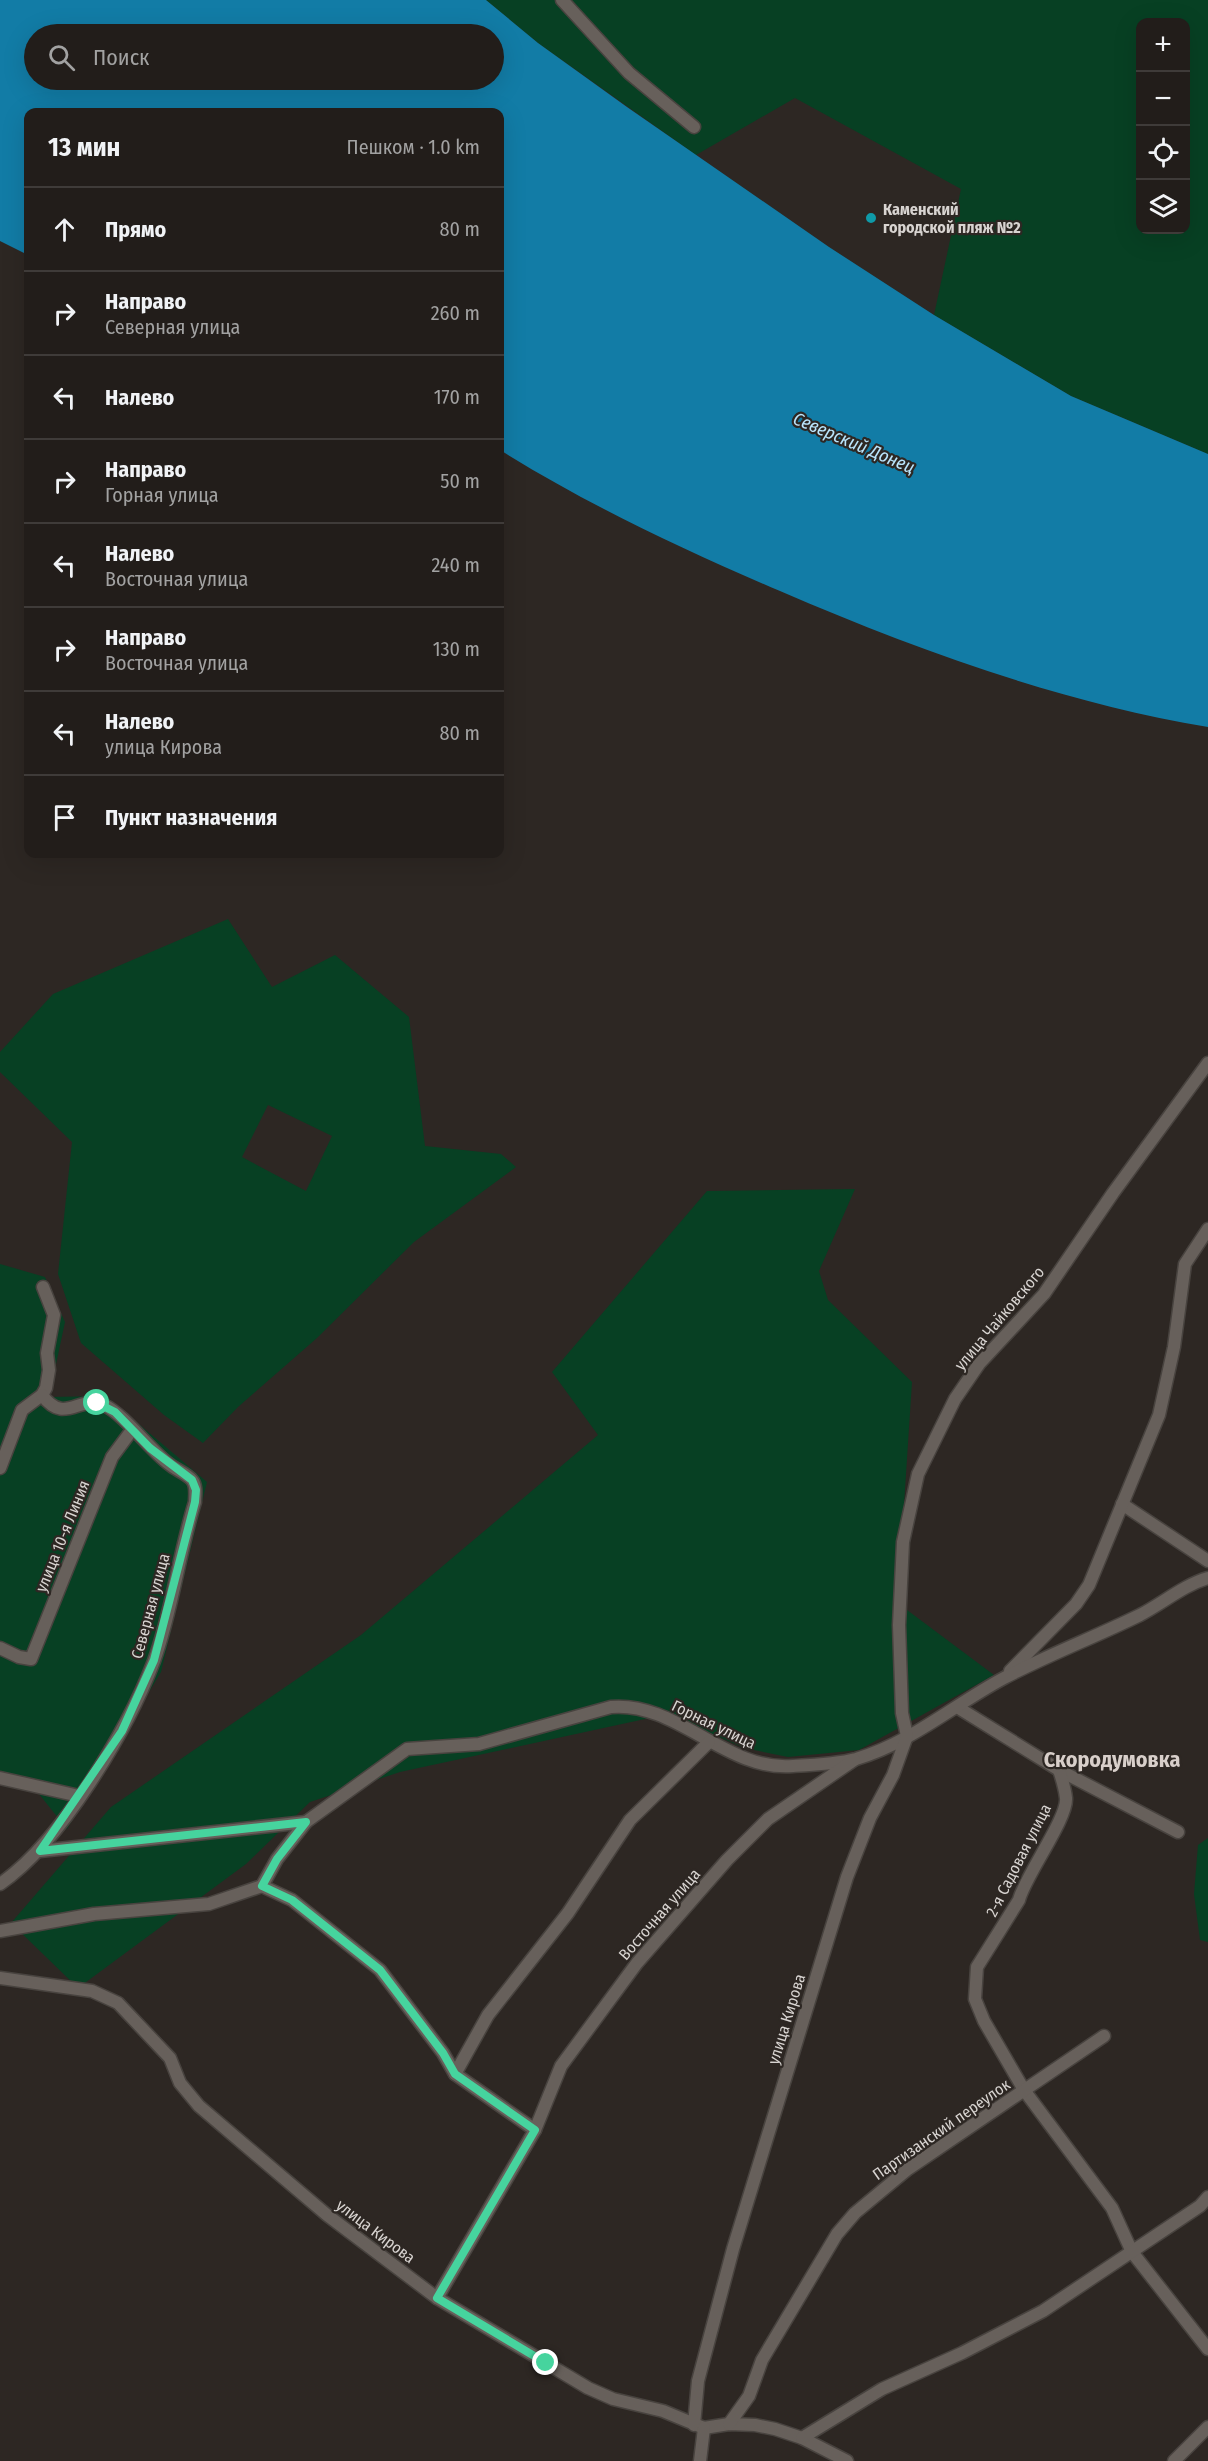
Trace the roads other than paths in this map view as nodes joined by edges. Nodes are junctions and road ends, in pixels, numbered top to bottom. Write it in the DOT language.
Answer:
graph roads {
  1 [pos="562,0"];
  2 [pos="694,127"];
  3 [pos="1208,1063"];
  4 [pos="1208,1229"];
  5 [pos="43,1287"];
  6 [pos="42,1395"];
  7 [pos="132,1430"];
  8 [pos="0,1468"];
  9 [pos="1122,1504"];
  10 [pos="1208,1561"];
  11 [pos="1208,1578"];
  12 [pos="0,1648"];
  13 [pos="1001,1680"];
  14 [pos="957,1707"];
  15 [pos="907,1736"];
  16 [pos="709,1742"];
  17 [pos="855,1759"];
  18 [pos="1059,1770"];
  19 [pos="0,1778"];
  20 [pos="79,1796"];
  21 [pos="306,1822"];
  22 [pos="1178,1832"];
  23 [pos="40,1851"];
  24 [pos="0,1884"];
  25 [pos="262,1886"];
  26 [pos="0,1931"];
  27 [pos="0,1978"];
  28 [pos="1104,2036"];
  29 [pos="455,2074"];
  30 [pos="1024,2090"];
  31 [pos="535,2130"];
  32 [pos="1208,2197"];
  33 [pos="1132,2252"];
  34 [pos="437,2298"];
  35 [pos="1208,2349"];
  36 [pos="729,2424"];
  37 [pos="699,2426"];
  38 [pos="1208,2427"];
  39 [pos="802,2438"];
  40 [pos="700,2461"];
  41 [pos="848,2461"];
  42 [pos="1174,2461"];
  1 -- 2 [label="street"];
  3 -- 15 [label="street, улица Чайковского"];
  4 -- 9 [label="street"];
  5 -- 6 [label="street"];
  6 -- 7 [label="street"];
  6 -- 8 [label="street"];
  7 -- 12 [label="street, улица 10-я Линия"];
  7 -- 20 [label="street, Северная улица"];
  9 -- 10 [label="street"];
  9 -- 13 [label="street"];
  11 -- 13 [label="street, Горная улица"];
  13 -- 14 [label="street, Горная улица"];
  14 -- 15 [label="street, Горная улица"];
  14 -- 18 [label="street"];
  15 -- 17 [label="street, Горная улица"];
  15 -- 37 [label="street, улица Кирова"];
  16 -- 17 [label="street, Горная улица"];
  16 -- 21 [label="street, Горная улица"];
  16 -- 29 [label="street"];
  17 -- 31 [label="street, Восточная улица"];
  18 -- 22 [label="street"];
  18 -- 30 [label="street, 2-я Садовая улица"];
  19 -- 20 [label="street"];
  20 -- 23 [label="street, Северная улица"];
  21 -- 23 [label="street"];
  21 -- 25 [label="street, Горная улица"];
  23 -- 24 [label="street, Северная улица"];
  25 -- 26 [label="street"];
  25 -- 29 [label="street"];
  27 -- 34 [label="street, улица Кирова"];
  28 -- 30 [label="street, Партизанский переулок"];
  29 -- 31 [label="street"];
  30 -- 33 [label="street, 2-я Садовая улица"];
  30 -- 36 [label="street, Партизанский переулок"];
  31 -- 34 [label="street, Восточная улица"];
  32 -- 33 [label="street"];
  33 -- 35 [label="street, 2-я Садовая улица"];
  33 -- 39 [label="street"];
  34 -- 37 [label="street, улица Кирова"];
  36 -- 37 [label="street"];
  36 -- 39 [label="street"];
  37 -- 40 [label="street"];
  38 -- 42 [label="street"];
  39 -- 41 [label="street"];
}
